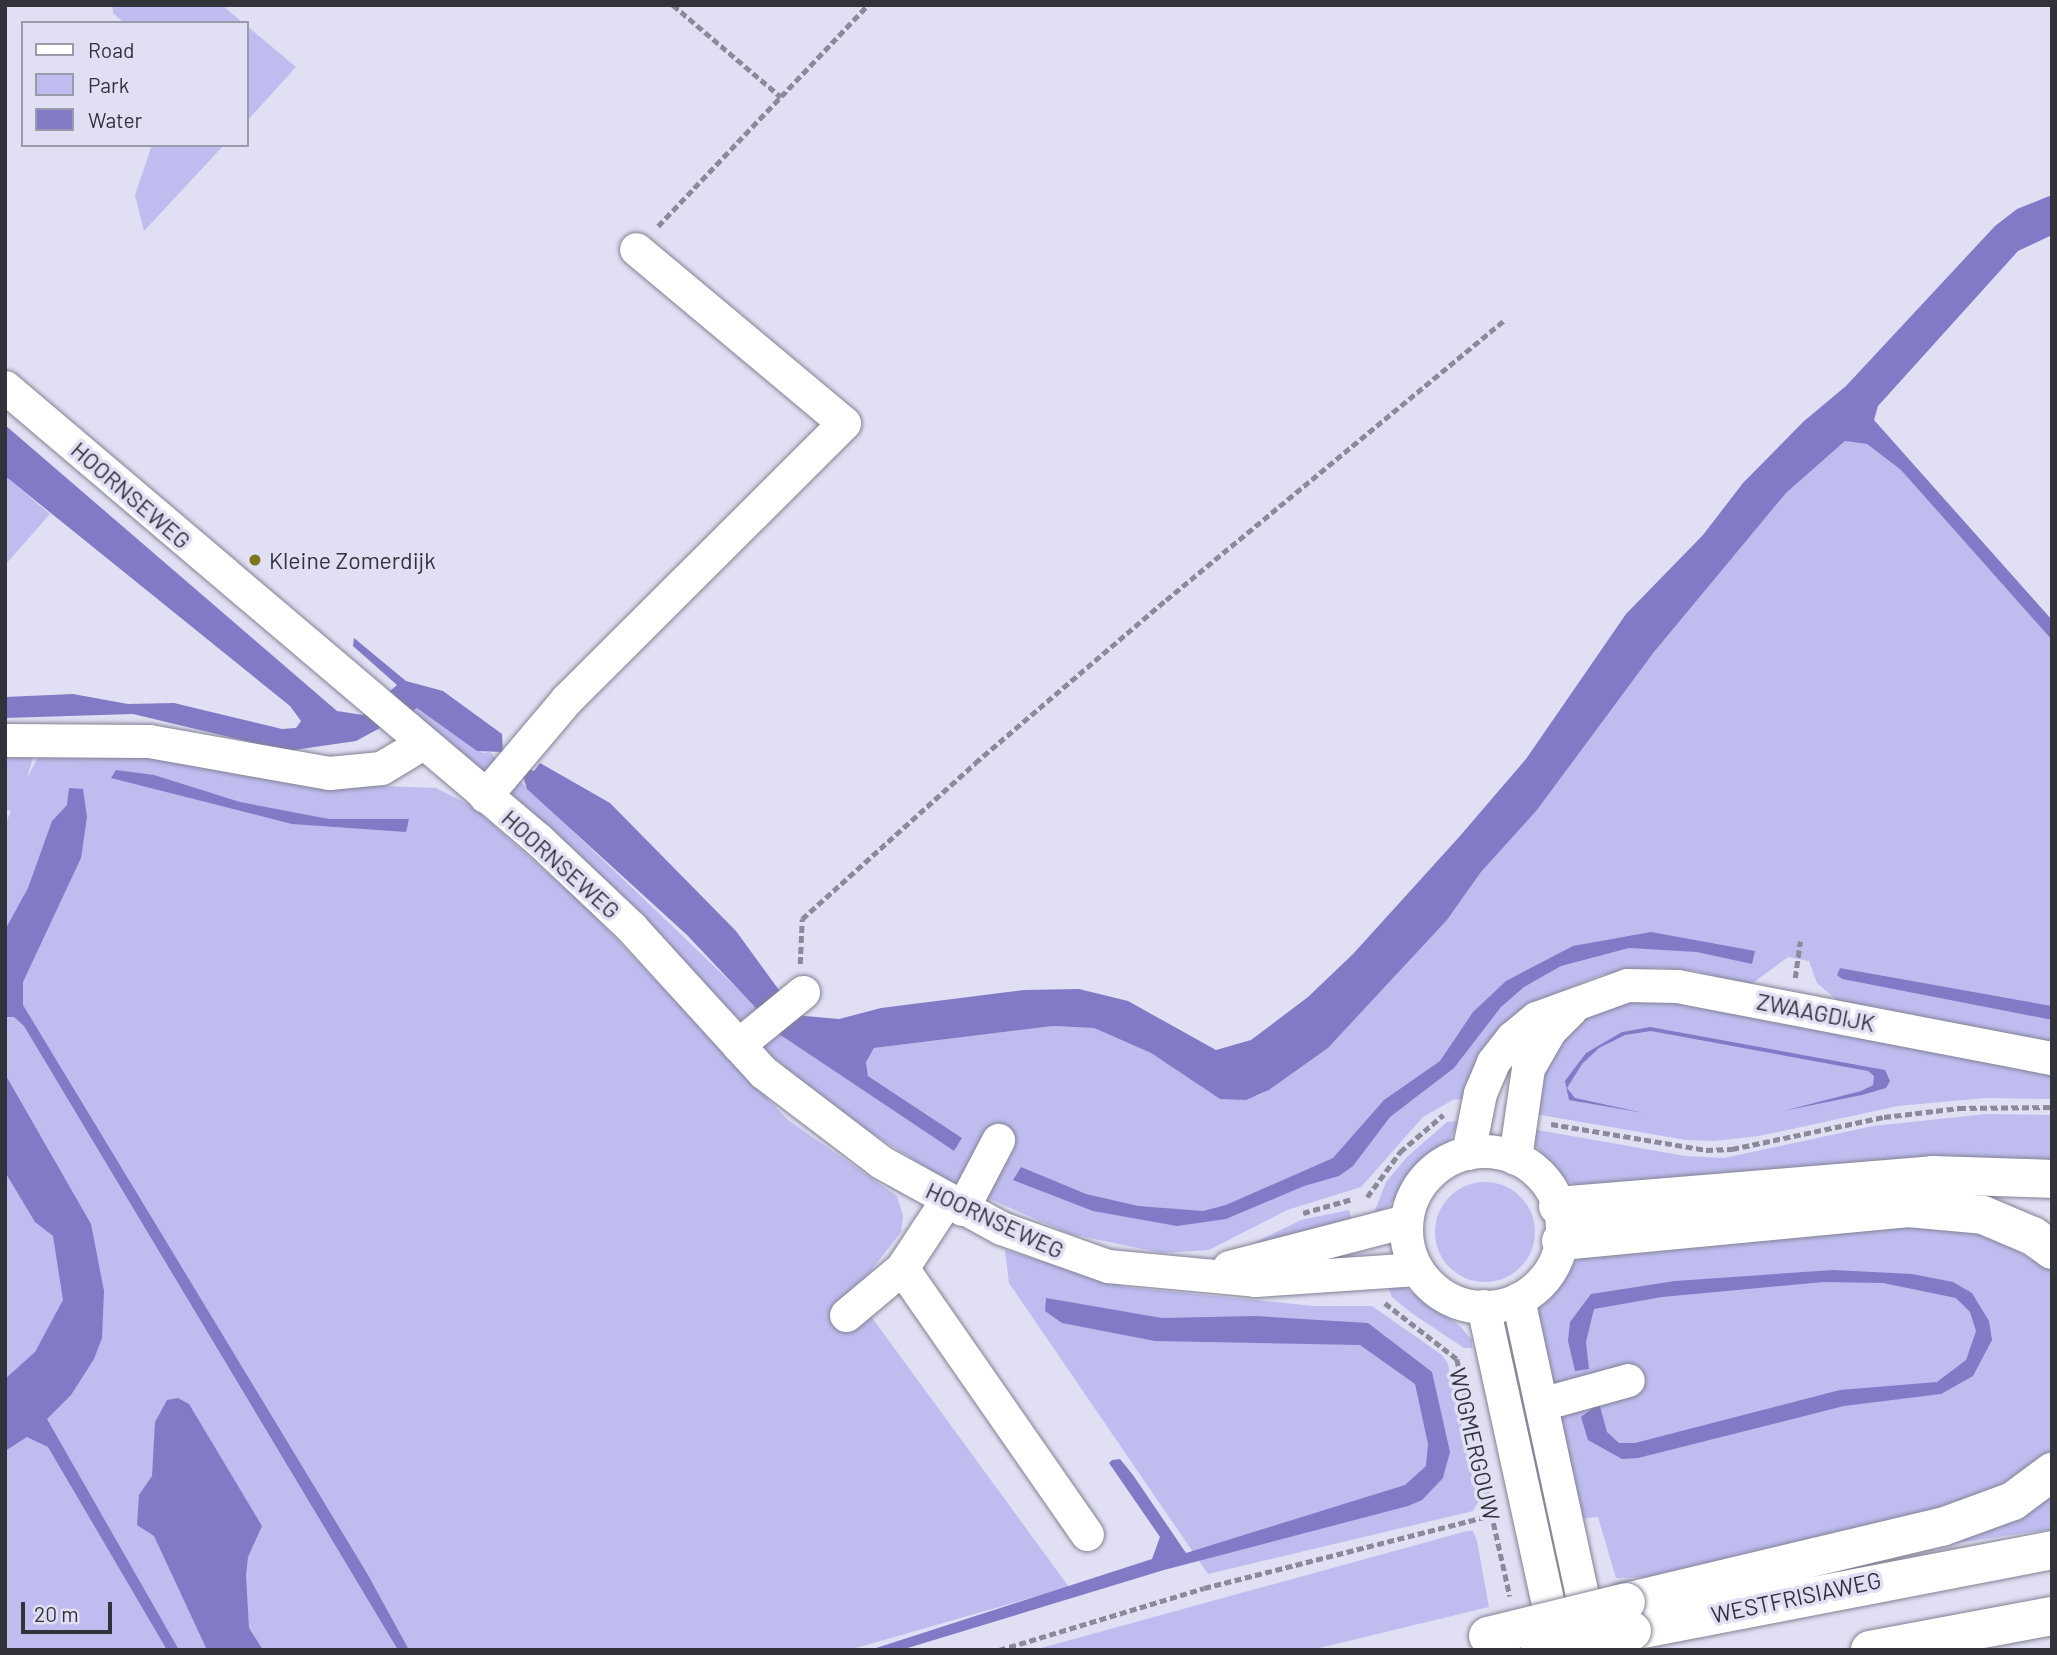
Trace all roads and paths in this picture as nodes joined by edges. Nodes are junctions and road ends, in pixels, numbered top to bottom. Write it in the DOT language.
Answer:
graph roads {
  1 [pos="673,5"];
  2 [pos="868,5"];
  3 [pos="781,97"];
  4 [pos="636,249"];
  5 [pos="1504,320"];
  6 [pos="5,387"];
  7 [pos="5,740"];
  8 [pos="421,744"];
  9 [pos="485,796"];
  10 [pos="1580,1000"];
  11 [pos="785,1006"];
  12 [pos="738,1045"];
  13 [pos="2052,1058"];
  14 [pos="2052,1107"];
  15 [pos="998,1140"];
  16 [pos="1681,1148"];
  17 [pos="1468,1153"];
  18 [pos="1515,1158"];
  19 [pos="2052,1179"];
  20 [pos="954,1205"];
  21 [pos="1406,1222"];
  22 [pos="1559,1224"];
  23 [pos="2052,1250"];
  24 [pos="902,1268"];
  25 [pos="1417,1269"];
  26 [pos="1373,1272"];
  27 [pos="1150,1273"];
  28 [pos="1518,1298"];
  29 [pos="1483,1306"];
  30 [pos="846,1315"];
  31 [pos="1628,1380"];
  32 [pos="1541,1404"];
  33 [pos="2052,1472"];
  34 [pos="1492,1515"];
  35 [pos="1087,1534"];
  36 [pos="2052,1549"];
  37 [pos="1629,1616"];
  38 [pos="2052,1616"];
  39 [pos="1491,1632"];
  40 [pos="999,1650"];
  41 [pos="1540,1650"];
  42 [pos="1558,1650"];
  43 [pos="1594,1650"];
  44 [pos="1870,1650"];
  1 -- 3 [label="path"];
  2 -- 3 [label="path"];
  3 -- 4 [label="path"];
  4 -- 9 [label="street"];
  5 -- 11 [label="path"];
  6 -- 8 [label="street, HOORNSEWEG"];
  7 -- 8 [label="street"];
  8 -- 9 [label="street, HOORNSEWEG"];
  9 -- 12 [label="street, HOORNSEWEG"];
  10 -- 13 [label="street, ZWAAGDIJK"];
  10 -- 17 [label="street, ZWAAGDIJK"];
  10 -- 18 [label="street, ZWAAGDIJK"];
  11 -- 12 [label="street"];
  12 -- 20 [label="street, HOORNSEWEG"];
  14 -- 16 [label="path"];
  15 -- 20 [label="street"];
  17 -- 18 [label="street"];
  17 -- 21 [label="street"];
  18 -- 22 [label="street"];
  19 -- 22 [label="highway"];
  20 -- 24 [label="street"];
  20 -- 27 [label="street, HOORNSEWEG"];
  21 -- 25 [label="street"];
  21 -- 27 [label="street, HOORNSEWEG"];
  22 -- 23 [label="highway"];
  22 -- 28 [label="street"];
  24 -- 30 [label="street"];
  24 -- 35 [label="street"];
  25 -- 26 [label="street, HOORNSEWEG"];
  25 -- 29 [label="street"];
  26 -- 27 [label="street, HOORNSEWEG"];
  26 -- 34 [label="path, WOGMERGOUW"];
  28 -- 29 [label="street"];
  28 -- 32 [label="street"];
  29 -- 42 [label="street, WOGMERGOUW"];
  31 -- 32 [label="street"];
  32 -- 43 [label="street"];
  33 -- 37 [label="highway"];
  34 -- 39 [label="path, WOGMERGOUW"];
  34 -- 40 [label="path"];
  36 -- 37 [label="highway, WESTFRISIAWEG"];
  37 -- 39 [label="highway, bridge"];
  37 -- 41 [label="highway, WESTFRISIAWEG, bridge"];
  38 -- 44 [label="highway"];
}
